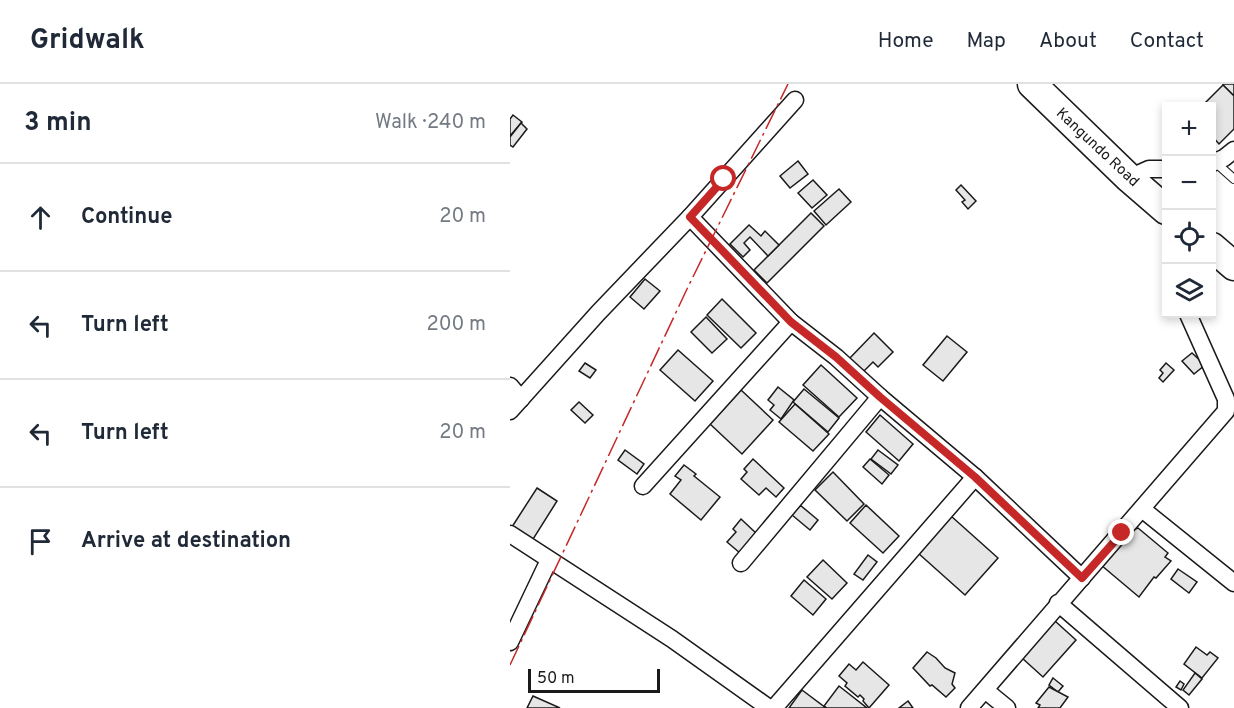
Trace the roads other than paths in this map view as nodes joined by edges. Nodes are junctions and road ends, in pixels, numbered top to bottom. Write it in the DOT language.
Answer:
graph roads {
  1 [pos="1032,84"];
  2 [pos="795,100"];
  3 [pos="1234,150"];
  4 [pos="1216,161"];
  5 [pos="1216,164"];
  6 [pos="1162,169"];
  7 [pos="1130,178"];
  8 [pos="1234,179"];
  9 [pos="1162,206"];
  10 [pos="690,217"];
  11 [pos="1216,250"];
  12 [pos="1234,266"];
  13 [pos="1190,318"];
  14 [pos="791,322"];
  15 [pos="510,386"];
  16 [pos="880,397"];
  17 [pos="515,405"];
  18 [pos="975,477"];
  19 [pos="643,486"];
  20 [pos="1142,509"];
  21 [pos="510,534"];
  22 [pos="549,560"];
  23 [pos="741,563"];
  24 [pos="1082,578"];
  25 [pos="1234,583"];
  26 [pos="1058,603"];
  27 [pos="510,642"];
  28 [pos="985,690"];
  29 [pos="769,708"];
  30 [pos="774,708"];
  31 [pos="969,708"];
  32 [pos="1007,708"];
  33 [pos="1180,708"];
  1 -- 7 [label="highway, Kangundo Road"];
  2 -- 10 [label="street"];
  3 -- 4 [label="street"];
  5 -- 8 [label="lane"];
  6 -- 7 [label="street"];
  7 -- 9 [label="highway, Kangundo Road"];
  10 -- 14 [label="street"];
  10 -- 17 [label="street"];
  11 -- 12 [label="highway"];
  13 -- 20 [label="street"];
  14 -- 16 [label="street"];
  14 -- 19 [label="street"];
  15 -- 17 [label="street"];
  16 -- 18 [label="street"];
  16 -- 23 [label="street"];
  18 -- 24 [label="street"];
  18 -- 30 [label="street"];
  20 -- 24 [label="street"];
  20 -- 25 [label="street"];
  21 -- 22 [label="street"];
  22 -- 27 [label="street"];
  22 -- 29 [label="street"];
  24 -- 26 [label="street"];
  26 -- 28 [label="street"];
  26 -- 33 [label="street"];
  28 -- 31 [label="street"];
  28 -- 32 [label="street"];
}
